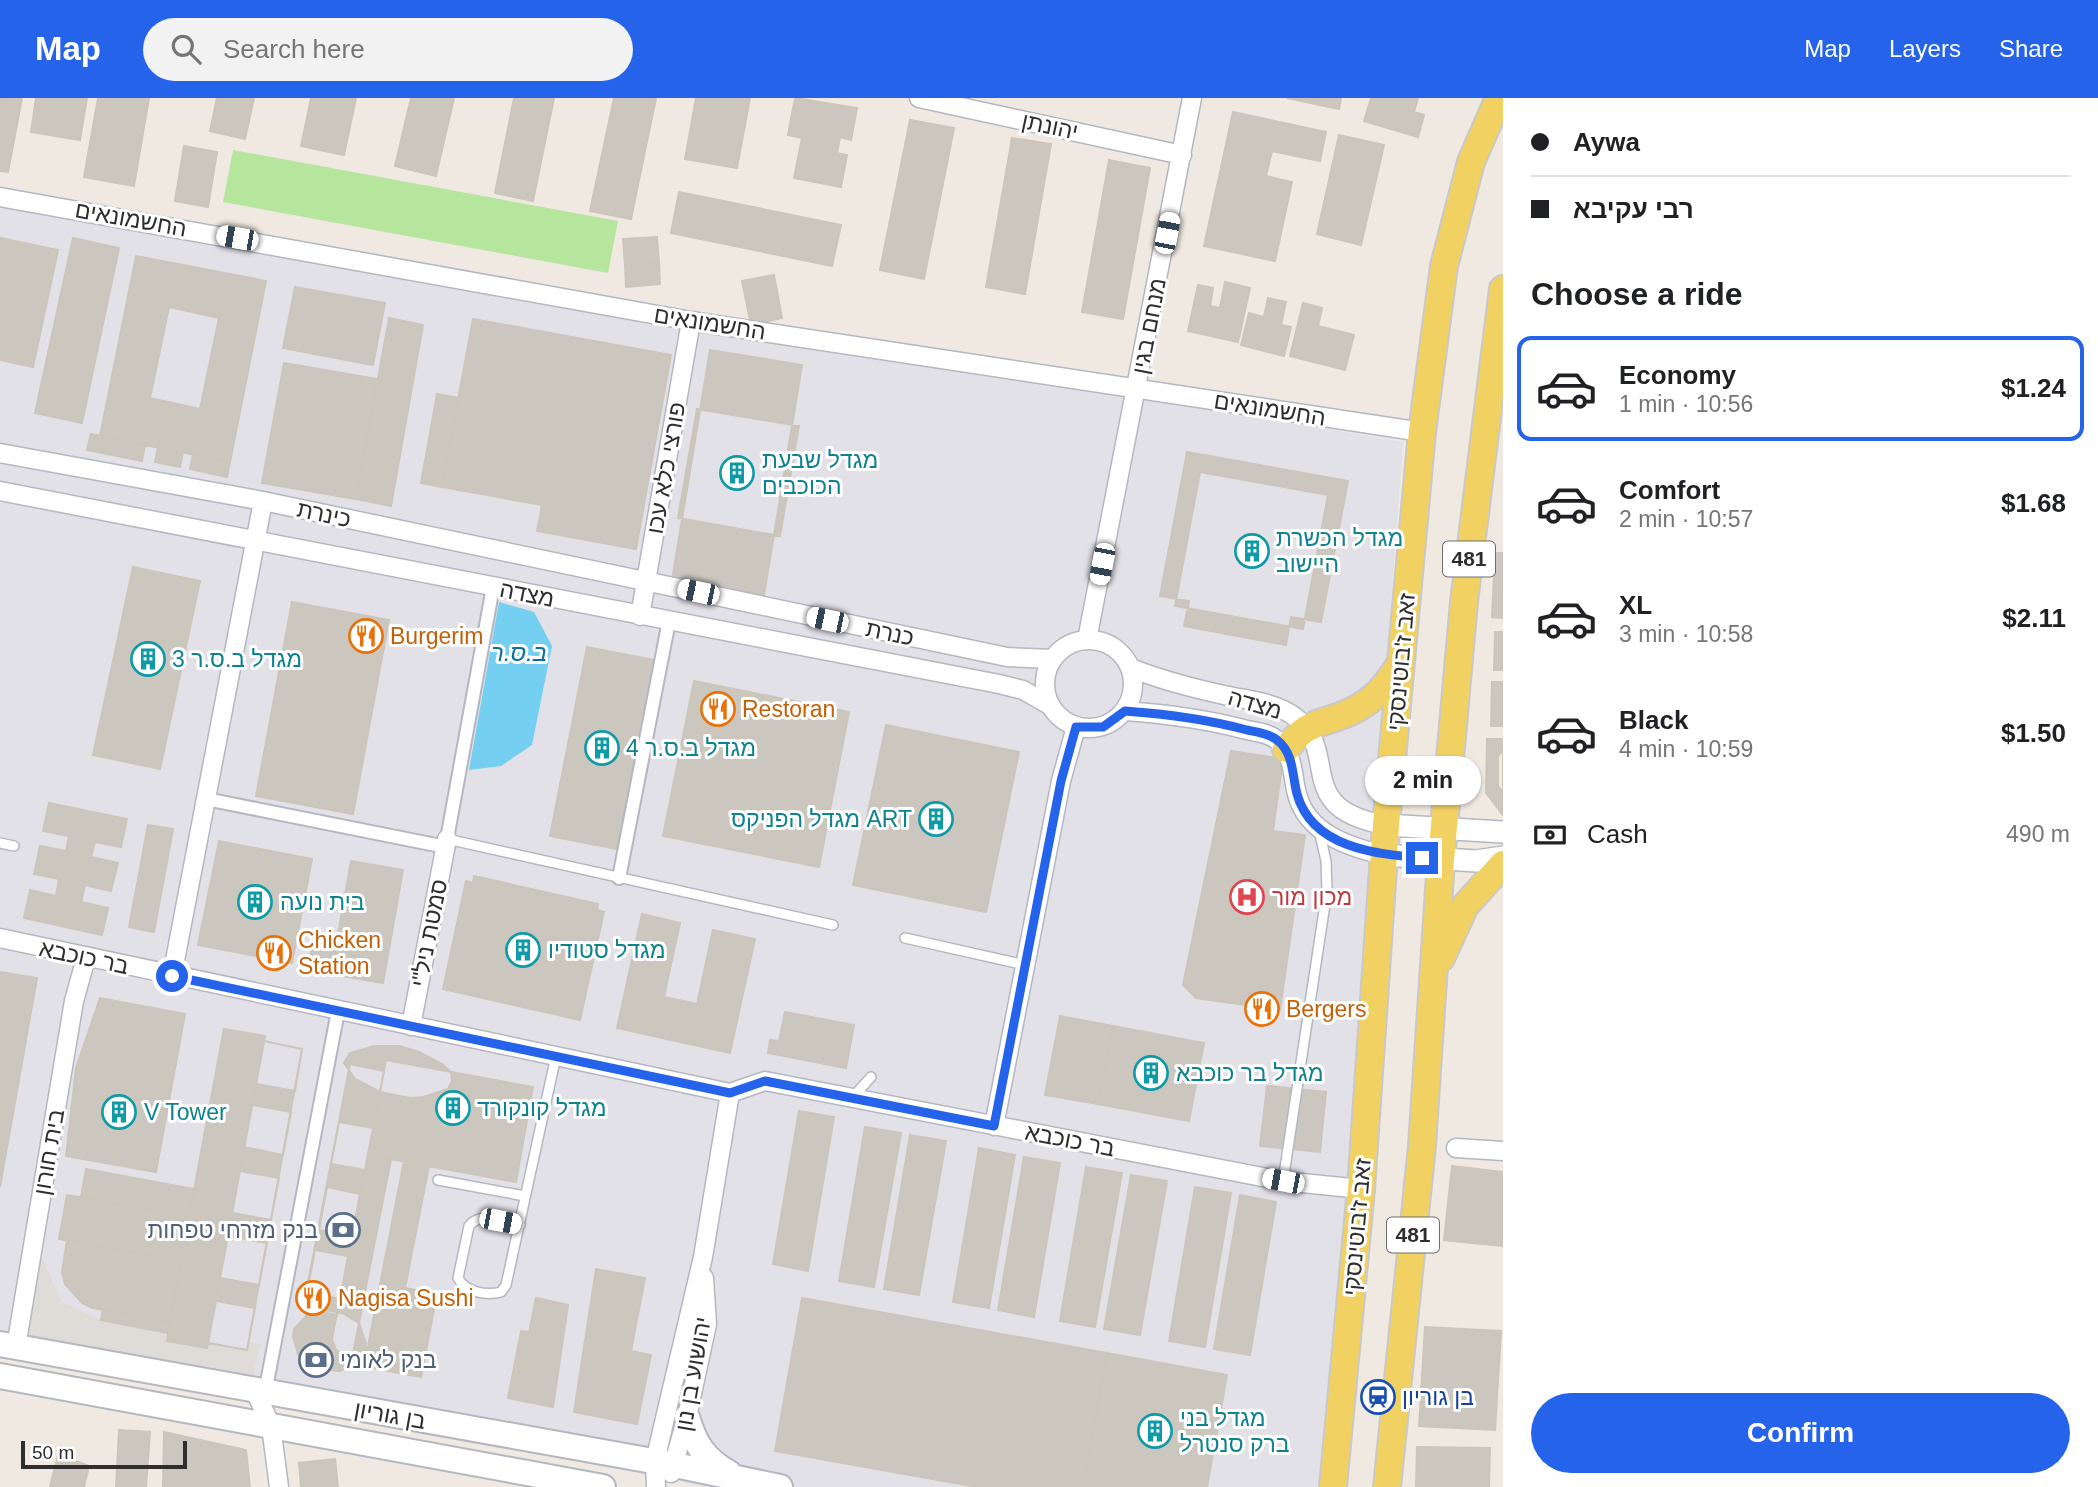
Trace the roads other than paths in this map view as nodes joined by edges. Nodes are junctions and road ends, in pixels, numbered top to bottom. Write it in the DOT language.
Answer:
graph roads {
  1 [pos="919,98"];
  2 [pos="1192,98"];
  3 [pos="1499,98"];
  4 [pos="1182,155"];
  5 [pos="0,197"];
  6 [pos="1503,289"];
  7 [pos="691,321"];
  8 [pos="1137,388"];
  9 [pos="1422,432"];
  10 [pos="0,453"];
  11 [pos="0,491"];
  12 [pos="263,501"];
  13 [pos="255,540"];
  14 [pos="646,582"];
  15 [pos="493,587"];
  16 [pos="640,616"];
  17 [pos="669,621"];
  18 [pos="1087,640"];
  19 [pos="1053,659"];
  20 [pos="1401,662"];
  21 [pos="1131,668"];
  22 [pos="1051,706"];
  23 [pos="1125,711"];
  24 [pos="1306,726"];
  25 [pos="1076,727"];
  26 [pos="1286,749"];
  27 [pos="206,799"];
  28 [pos="1386,825"];
  29 [pos="1319,829"];
  30 [pos="1444,829"];
  31 [pos="1503,832"];
  32 [pos="0,843"];
  33 [pos="446,843"];
  34 [pos="14,846"];
  35 [pos="1384,855"];
  36 [pos="1503,857"];
  37 [pos="1441,860"];
  38 [pos="1503,864"];
  39 [pos="620,878"];
  40 [pos="833,925"];
  41 [pos="0,938"];
  42 [pos="905,938"];
  43 [pos="86,958"];
  44 [pos="1025,965"];
  45 [pos="172,976"];
  46 [pos="1432,982"];
  47 [pos="338,1011"];
  48 [pos="411,1026"];
  49 [pos="556,1056"];
  50 [pos="871,1076"];
  51 [pos="730,1093"];
  52 [pos="852,1098"];
  53 [pos="994,1126"];
  54 [pos="1456,1148"];
  55 [pos="1503,1151"];
  56 [pos="438,1180"];
  57 [pos="1283,1181"];
  58 [pos="1361,1189"];
  59 [pos="525,1196"];
  60 [pos="520,1225"];
  61 [pos="703,1257"];
  62 [pos="8,1346"];
  63 [pos="0,1376"];
  64 [pos="260,1392"];
  65 [pos="687,1417"];
  66 [pos="271,1426"];
  67 [pos="665,1463"];
  68 [pos="742,1480"];
  69 [pos="279,1487"];
  70 [pos="603,1487"];
  71 [pos="656,1487"];
  72 [pos="662,1487"];
  73 [pos="780,1487"];
  74 [pos="1333,1487"];
  75 [pos="1387,1487"];
  1 -- 4 [label="street, יהונתן"];
  2 -- 4 [label="street, מנחם בגין"];
  3 -- 9 [label="main road, זאב ז'בוטינסקי / 481"];
  4 -- 8 [label="street, מנחם בגין"];
  5 -- 7 [label="street, החשמונאים"];
  6 -- 30 [label="main road, 481"];
  7 -- 8 [label="street, החשמונאים"];
  7 -- 14 [label="street, פורצי כלא עכו"];
  8 -- 9 [label="street, החשמונאים"];
  8 -- 18 [label="street, מנחם בגין"];
  9 -- 20 [label="main road, זאב ז'בוטינסקי / 481"];
  10 -- 12 [label="street, כינרת"];
  11 -- 13 [label="street, מצדה"];
  12 -- 13 [label="street"];
  12 -- 14 [label="street, כינרת"];
  13 -- 15 [label="street, מצדה"];
  13 -- 27 [label="street"];
  14 -- 16 [label="street, פורצי כלא עכו"];
  14 -- 19 [label="street, כנרת"];
  15 -- 16 [label="street, מצדה"];
  15 -- 33 [label="street"];
  16 -- 17 [label="street, מצדה"];
  17 -- 22 [label="street, מצדה"];
  17 -- 39 [label="street"];
  18 -- 19 [label="street"];
  18 -- 21 [label="street"];
  19 -- 22 [label="street"];
  20 -- 24 [label="main road"];
  20 -- 28 [label="main road, זאב ז'בוטינסקי / 481"];
  21 -- 23 [label="street"];
  21 -- 24 [label="street, מצדה"];
  22 -- 25 [label="street"];
  23 -- 25 [label="street"];
  23 -- 26 [label="street, מצדה"];
  24 -- 26 [label="main road"];
  24 -- 28 [label="street, מצדה"];
  25 -- 44 [label="street"];
  26 -- 29 [label="street, מצדה"];
  27 -- 33 [label="street"];
  27 -- 45 [label="street"];
  28 -- 30 [label="street, מצדה"];
  28 -- 35 [label="main road, זאב ז'בוטינסקי / 481"];
  29 -- 35 [label="street, מצדה"];
  29 -- 57 [label="lane"];
  30 -- 31 [label="street, מצדה"];
  30 -- 37 [label="main road, 481"];
  32 -- 34 [label="lane"];
  33 -- 39 [label="lane"];
  33 -- 48 [label="street, סמטת ניל\"י"];
  35 -- 37 [label="street"];
  35 -- 58 [label="main road, זאב ז'בוטינסקי / 481"];
  36 -- 37 [label="street"];
  37 -- 46 [label="main road, 481"];
  38 -- 46 [label="main road"];
  39 -- 40 [label="lane"];
  41 -- 43 [label="street, בר כוכבא"];
  42 -- 44 [label="lane"];
  43 -- 45 [label="street, בר כוכבא"];
  43 -- 62 [label="street, בית חורון"];
  44 -- 53 [label="street"];
  45 -- 47 [label="street, בר כוכבא"];
  46 -- 75 [label="main road, 481"];
  47 -- 48 [label="street, בר כוכבא"];
  47 -- 64 [label="street"];
  48 -- 49 [label="street, בר כוכבא"];
  49 -- 51 [label="street, בר כוכבא"];
  49 -- 59 [label="lane"];
  50 -- 52 [label="lane"];
  51 -- 52 [label="street, בר כוכבא"];
  51 -- 61 [label="street, יהושוע בן נון"];
  52 -- 53 [label="street, בר כוכבא"];
  53 -- 57 [label="street, בר כוכבא"];
  54 -- 55 [label="street"];
  56 -- 59 [label="lane"];
  57 -- 58 [label="street, בר כוכבא"];
  58 -- 74 [label="main road, זאב ז'בוטינסקי / 481"];
  59 -- 60 [label="lane"];
  60 -- 60 [label="lane"];
  61 -- 65 [label="street, יהושוע בן נון"];
  61 -- 67 [label="street, יהושוע בן נון"];
  62 -- 64 [label="main road, בן גוריון"];
  63 -- 66 [label="main road, בן גוריון"];
  64 -- 66 [label="street"];
  64 -- 67 [label="main road, בן גוריון"];
  65 -- 67 [label="street, יהושוע בן נון"];
  65 -- 68 [label="main road"];
  66 -- 69 [label="street"];
  66 -- 70 [label="main road, בן גוריון"];
  67 -- 68 [label="main road, בן גוריון"];
  67 -- 71 [label="street, יהושוע בן נון"];
  67 -- 72 [label="street, יהושוע בן נון"];
  68 -- 73 [label="main road, בן גוריון"];
}
